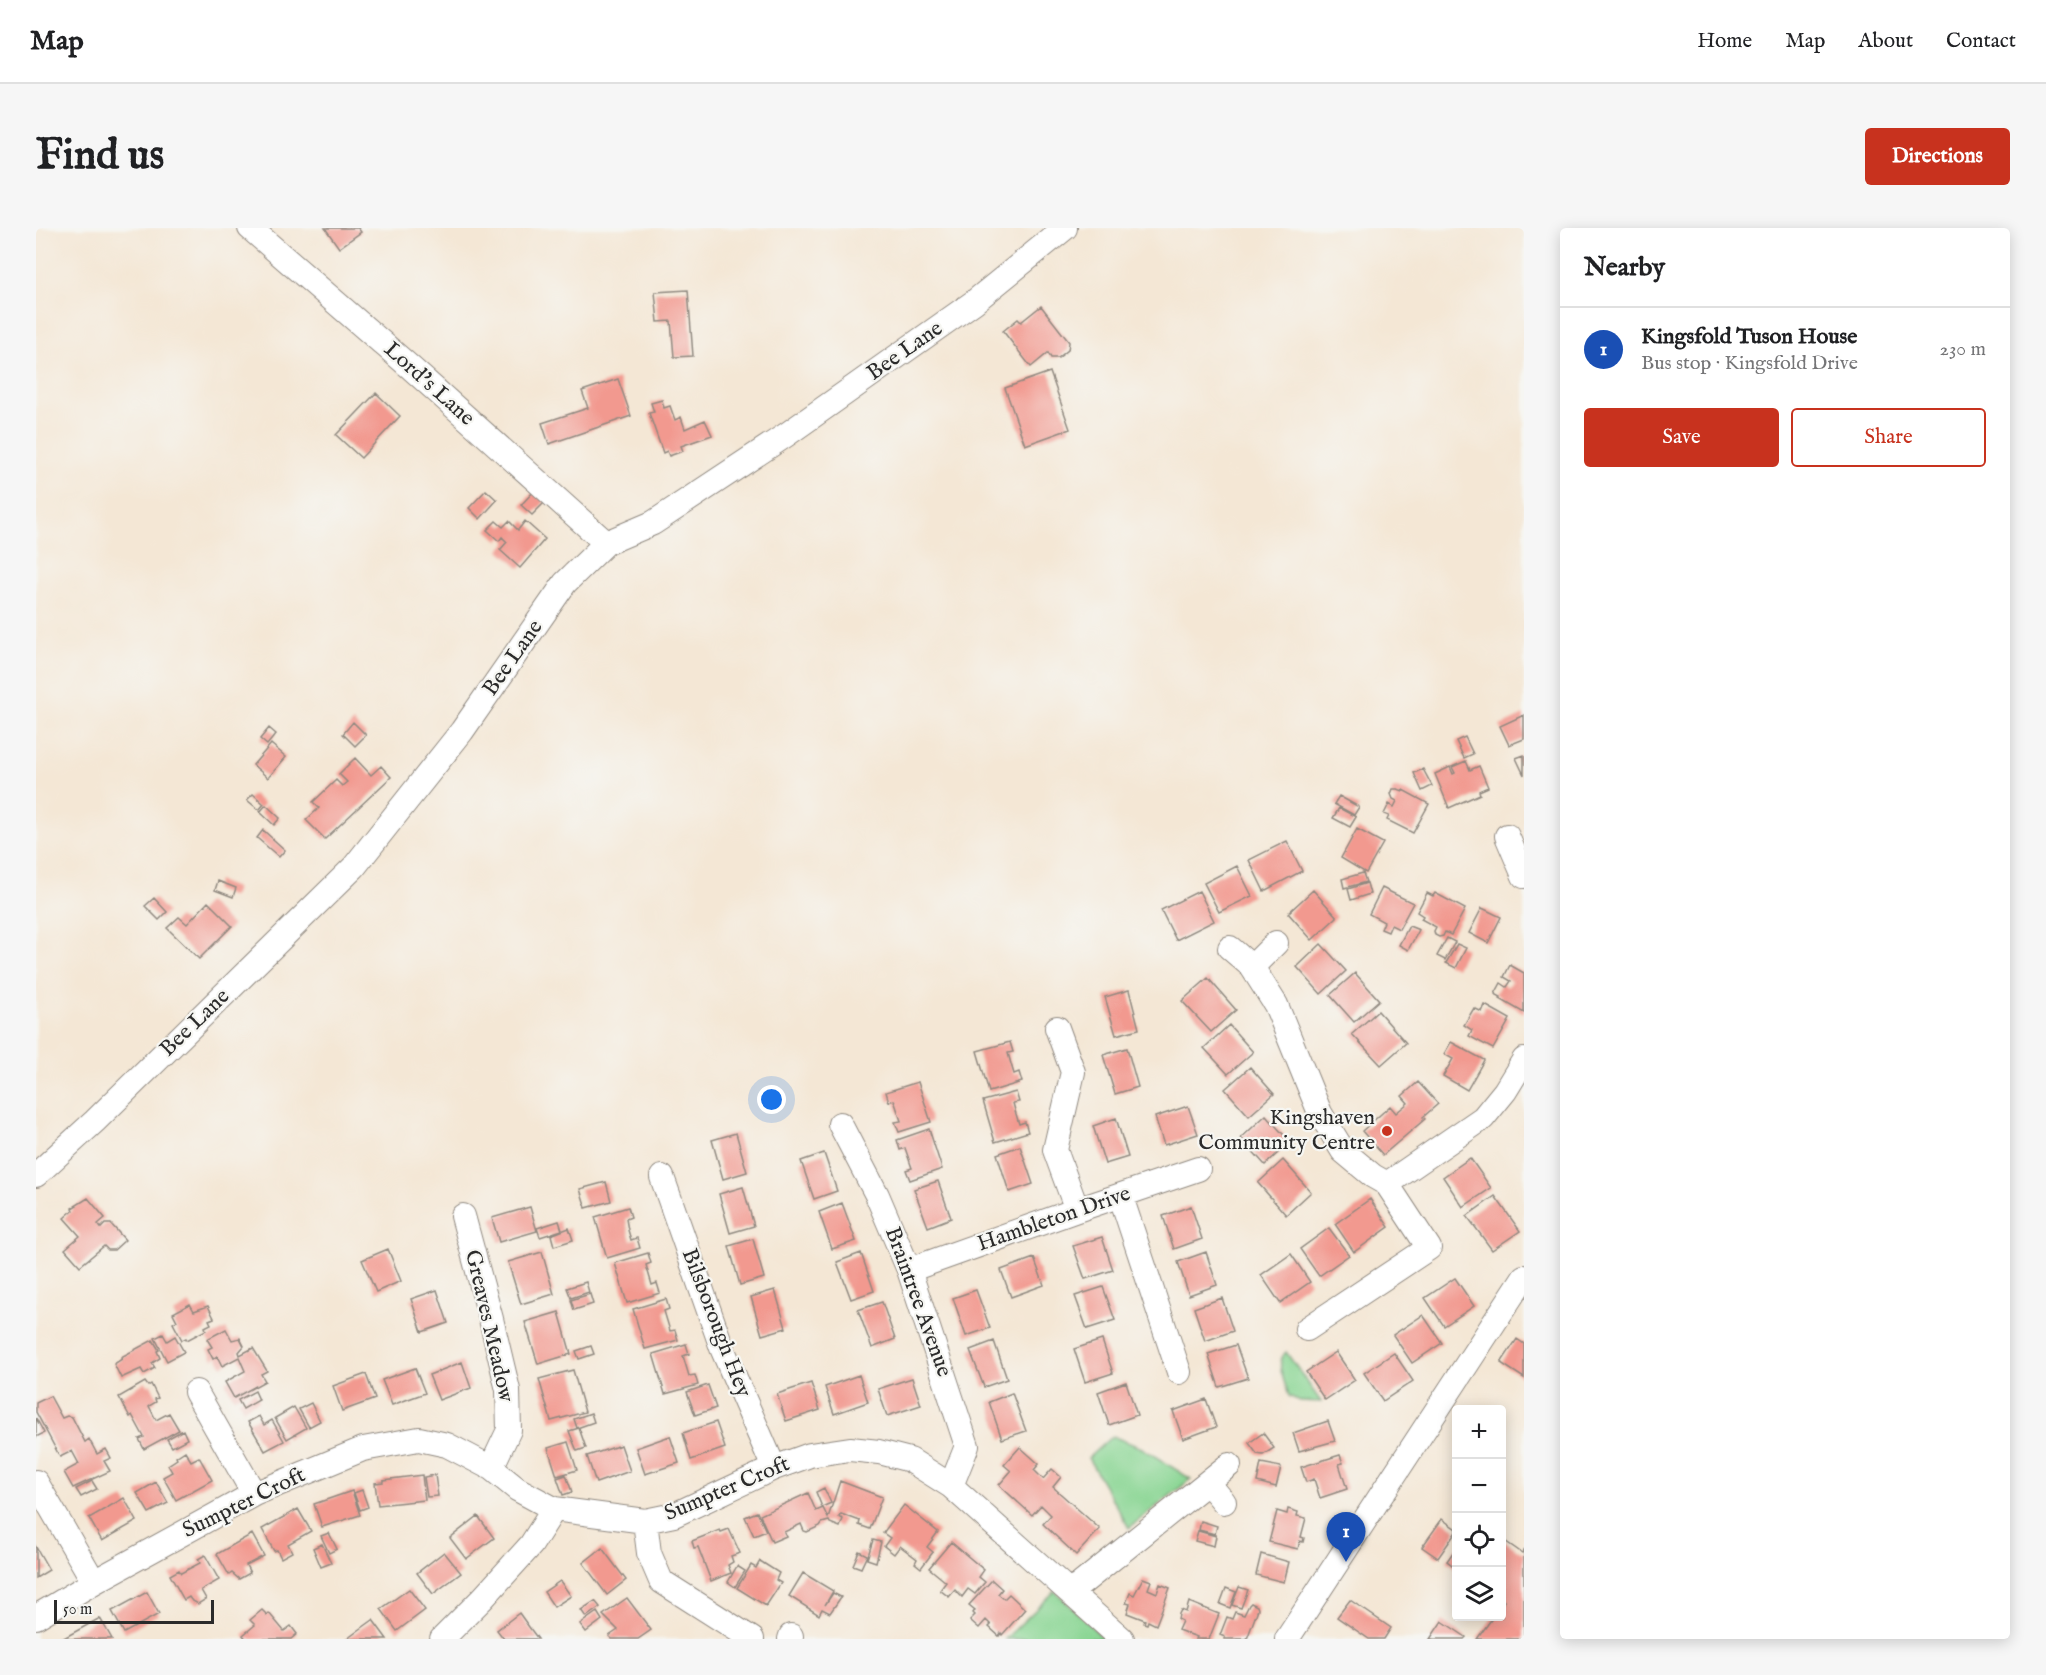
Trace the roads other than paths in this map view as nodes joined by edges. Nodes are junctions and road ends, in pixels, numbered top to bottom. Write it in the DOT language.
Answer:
graph roads {
  1 [pos="250,228"];
  2 [pos="1065,228"];
  3 [pos="606,543"];
  4 [pos="1507,836"];
  5 [pos="1524,876"];
  6 [pos="1276,943"];
  7 [pos="1230,948"];
  8 [pos="1252,967"];
  9 [pos="1057,1028"];
  10 [pos="1524,1060"];
  11 [pos="840,1124"];
  12 [pos="1198,1169"];
  13 [pos="36,1175"];
  14 [pos="662,1177"];
  15 [pos="1387,1184"];
  16 [pos="1120,1197"];
  17 [pos="1077,1210"];
  18 [pos="463,1216"];
  19 [pos="909,1270"];
  20 [pos="1524,1277"];
  21 [pos="1307,1329"];
  22 [pos="1179,1372"];
  23 [pos="196,1392"];
  24 [pos="1229,1465"];
  25 [pos="491,1468"];
  26 [pos="774,1468"];
  27 [pos="36,1482"];
  28 [pos="1208,1483"];
  29 [pos="951,1486"];
  30 [pos="254,1494"];
  31 [pos="1224,1502"];
  32 [pos="554,1509"];
  33 [pos="645,1521"];
  34 [pos="94,1582"];
  35 [pos="1071,1592"];
  36 [pos="36,1617"];
  37 [pos="453,1635"];
  38 [pos="752,1639"];
  39 [pos="1122,1639"];
  40 [pos="1287,1639"];
  1 -- 3 [label="street, Lord's Lane"];
  2 -- 3 [label="street, Bee Lane"];
  3 -- 13 [label="street, Bee Lane"];
  4 -- 5 [label="street"];
  6 -- 8 [label="street"];
  7 -- 8 [label="street"];
  8 -- 15 [label="street"];
  9 -- 17 [label="street"];
  10 -- 15 [label="street"];
  11 -- 19 [label="street, Braintree Avenue"];
  12 -- 16 [label="street, Hambleton Drive"];
  14 -- 26 [label="street, Bilsborough Hey"];
  15 -- 21 [label="street"];
  16 -- 17 [label="street, Hambleton Drive"];
  16 -- 22 [label="street"];
  17 -- 19 [label="street, Hambleton Drive"];
  18 -- 25 [label="street, Greaves Meadow"];
  19 -- 29 [label="street, Braintree Avenue"];
  20 -- 40 [label="street"];
  23 -- 30 [label="street"];
  24 -- 28 [label="street"];
  25 -- 30 [label="street, Sumpter Croft"];
  25 -- 32 [label="street, Sumpter Croft"];
  26 -- 29 [label="street, Sumpter Croft"];
  26 -- 33 [label="street, Sumpter Croft"];
  27 -- 34 [label="street"];
  28 -- 31 [label="street"];
  28 -- 35 [label="street"];
  29 -- 35 [label="street, Sumpter Croft"];
  30 -- 34 [label="street, Sumpter Croft"];
  32 -- 33 [label="street, Sumpter Croft"];
  32 -- 37 [label="street"];
  33 -- 38 [label="street"];
  34 -- 36 [label="street, Sumpter Croft"];
  35 -- 39 [label="street, Sumpter Croft"];
}
